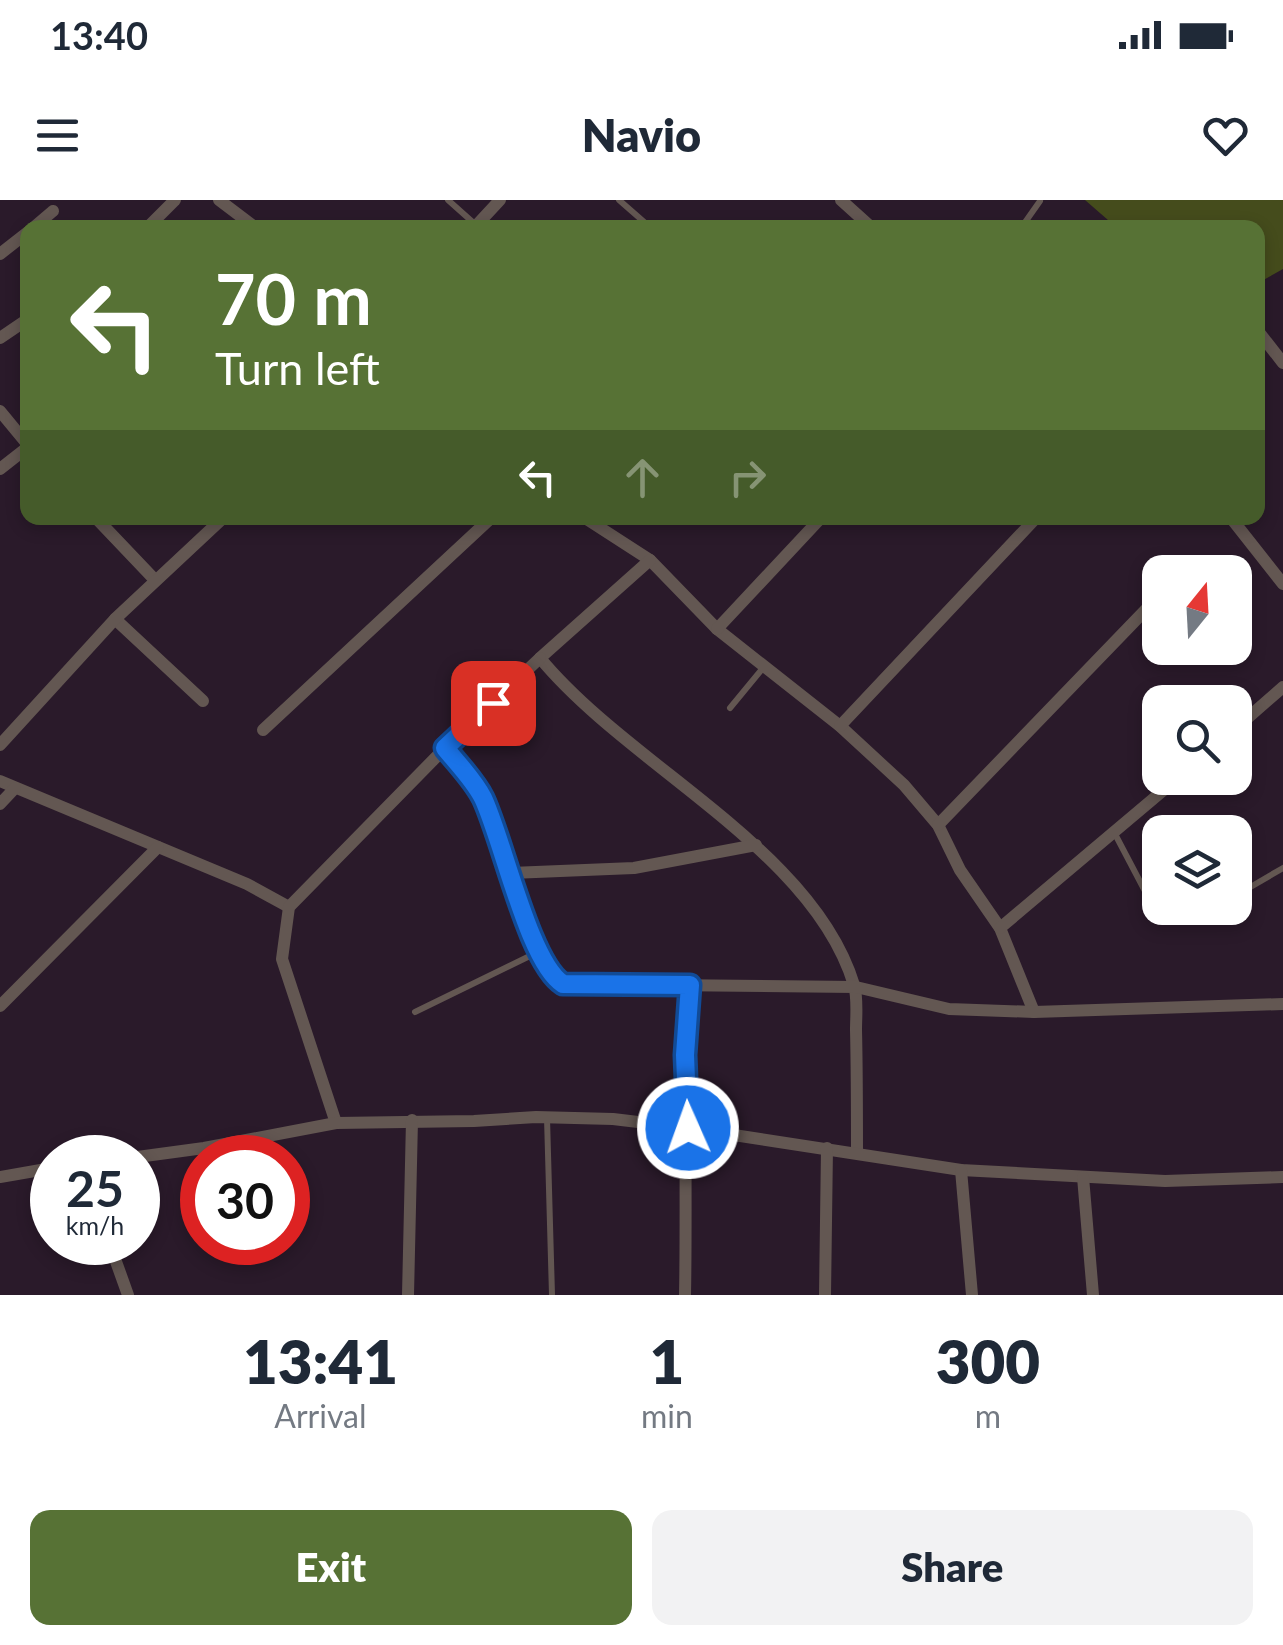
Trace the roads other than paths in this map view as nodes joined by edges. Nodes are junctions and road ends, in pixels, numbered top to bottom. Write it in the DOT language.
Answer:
graph roads {
  1 [pos="175,200"];
  2 [pos="448,200"];
  3 [pos="500,200"];
  4 [pos="620,200"];
  5 [pos="222,201"];
  6 [pos="53,211"];
  7 [pos="42,220"];
  8 [pos="156,220"];
  9 [pos="246,220"];
  10 [pos="469,220"];
  11 [pos="482,220"];
  12 [pos="642,220"];
  13 [pos="20,238"];
  14 [pos="0,254"];
  15 [pos="1265,341"];
  16 [pos="1283,363"];
  17 [pos="0,410"];
  18 [pos="20,436"];
  19 [pos="20,453"];
  20 [pos="0,469"];
  21 [pos="103,525"];
  22 [pos="214,525"];
  23 [pos="483,525"];
  24 [pos="596,525"];
  25 [pos="812,525"];
  26 [pos="1026,525"];
  27 [pos="1237,525"];
  28 [pos="650,560"];
  29 [pos="155,580"];
  30 [pos="1283,584"];
  31 [pos="1142,614"];
  32 [pos="115,619"];
  33 [pos="717,629"];
  34 [pos="540,658"];
  35 [pos="763,668"];
  36 [pos="1283,687"];
  37 [pos="203,702"];
  38 [pos="730,708"];
  39 [pos="1252,713"];
  40 [pos="840,726"];
  41 [pos="263,730"];
  42 [pos="0,745"];
  43 [pos="445,748"];
  44 [pos="0,781"];
  45 [pos="15,788"];
  46 [pos="1158,795"];
  47 [pos="0,804"];
  48 [pos="938,824"];
  49 [pos="1114,833"];
  50 [pos="756,845"];
  51 [pos="158,847"];
  52 [pos="1283,868"];
  53 [pos="511,873"];
  54 [pos="1142,886"];
  55 [pos="1252,886"];
  56 [pos="289,906"];
  57 [pos="1000,928"];
  58 [pos="539,952"];
  59 [pos="690,985"];
  60 [pos="856,988"];
  61 [pos="1283,1004"];
  62 [pos="0,1006"];
  63 [pos="415,1012"];
  64 [pos="1034,1012"];
  65 [pos="547,1117"];
  66 [pos="412,1120"];
  67 [pos="336,1124"];
  68 [pos="688,1128"];
  69 [pos="827,1148"];
  70 [pos="858,1153"];
  71 [pos="160,1154"];
  72 [pos="961,1170"];
  73 [pos="30,1172"];
  74 [pos="1083,1177"];
  75 [pos="0,1178"];
  76 [pos="1283,1178"];
  77 [pos="117,1265"];
  78 [pos="128,1295"];
  79 [pos="408,1295"];
  80 [pos="552,1295"];
  81 [pos="685,1295"];
  82 [pos="825,1295"];
  83 [pos="972,1295"];
  84 [pos="1093,1295"];
  1 -- 8 [label="street"];
  2 -- 10 [label="lane"];
  3 -- 11 [label="street"];
  4 -- 12 [label="lane"];
  5 -- 9 [label="street"];
  6 -- 7 [label="street"];
  13 -- 14 [label="street"];
  15 -- 16 [label="street"];
  17 -- 18 [label="street"];
  19 -- 20 [label="street"];
  21 -- 29 [label="street"];
  22 -- 29 [label="street"];
  23 -- 41 [label="street"];
  24 -- 28 [label="street"];
  25 -- 33 [label="street"];
  26 -- 40 [label="street"];
  27 -- 30 [label="street"];
  28 -- 33 [label="street"];
  28 -- 34 [label="street"];
  29 -- 32 [label="street"];
  31 -- 48 [label="street"];
  32 -- 37 [label="street"];
  32 -- 42 [label="street"];
  33 -- 35 [label="street"];
  34 -- 43 [label="street"];
  34 -- 50 [label="street"];
  35 -- 38 [label="lane"];
  35 -- 40 [label="street"];
  36 -- 39 [label="street"];
  40 -- 48 [label="street"];
  43 -- 53 [label="street"];
  43 -- 56 [label="street"];
  44 -- 45 [label="street"];
  45 -- 47 [label="street"];
  45 -- 51 [label="street"];
  46 -- 49 [label="street"];
  48 -- 57 [label="street"];
  49 -- 54 [label="lane"];
  49 -- 57 [label="street"];
  50 -- 53 [label="street"];
  50 -- 60 [label="street"];
  51 -- 56 [label="street"];
  51 -- 62 [label="street"];
  52 -- 55 [label="lane"];
  53 -- 58 [label="street"];
  56 -- 67 [label="street"];
  57 -- 64 [label="street"];
  58 -- 59 [label="street"];
  58 -- 63 [label="lane"];
  59 -- 60 [label="street"];
  59 -- 68 [label="street"];
  60 -- 64 [label="street"];
  60 -- 70 [label="street"];
  61 -- 64 [label="street"];
  65 -- 66 [label="street"];
  65 -- 68 [label="street"];
  65 -- 80 [label="lane"];
  66 -- 67 [label="street"];
  66 -- 79 [label="street"];
  67 -- 71 [label="street"];
  68 -- 69 [label="street"];
  68 -- 81 [label="street"];
  69 -- 70 [label="street"];
  69 -- 82 [label="street"];
  70 -- 72 [label="street"];
  72 -- 74 [label="street"];
  72 -- 83 [label="street"];
  73 -- 75 [label="street"];
  74 -- 76 [label="street"];
  74 -- 84 [label="street"];
  77 -- 78 [label="street"];
}
